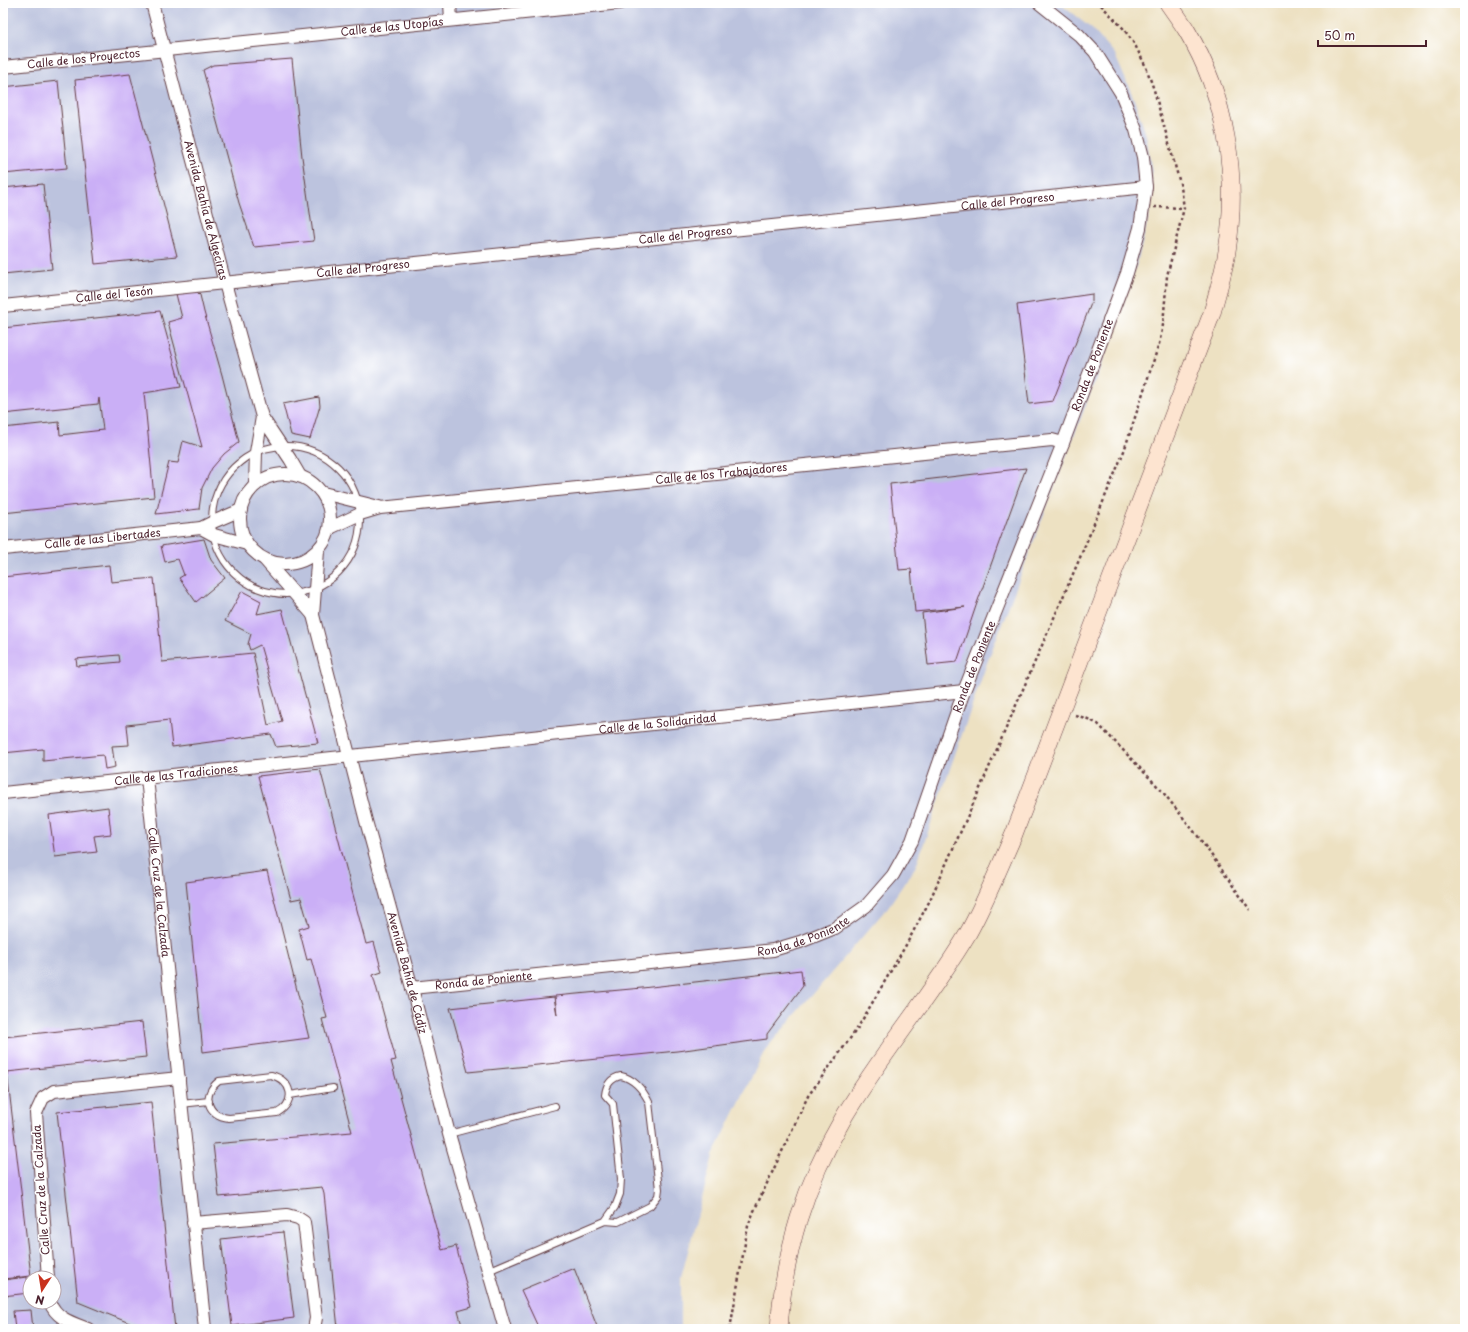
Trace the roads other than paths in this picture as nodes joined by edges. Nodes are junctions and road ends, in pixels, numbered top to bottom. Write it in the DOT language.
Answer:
graph roads {
  1 [pos="152,3"];
  2 [pos="450,3"];
  3 [pos="620,3"];
  4 [pos="1039,3"];
  5 [pos="1168,3"];
  6 [pos="451,20"];
  7 [pos="165,50"];
  8 [pos="3,67"];
  9 [pos="1146,187"];
  10 [pos="225,283"];
  11 [pos="3,306"];
  12 [pos="262,417"];
  13 [pos="1063,443"];
  14 [pos="282,446"];
  15 [pos="256,452"];
  16 [pos="300,476"];
  17 [pos="256,485"];
  18 [pos="323,493"];
  19 [pos="359,509"];
  20 [pos="241,510"];
  21 [pos="212,522"];
  22 [pos="201,528"];
  23 [pos="330,528"];
  24 [pos="214,535"];
  25 [pos="247,544"];
  26 [pos="3,549"];
  27 [pos="318,551"];
  28 [pos="266,560"];
  29 [pos="316,587"];
  30 [pos="295,593"];
  31 [pos="313,615"];
  32 [pos="964,691"];
  33 [pos="350,756"];
  34 [pos="147,778"];
  35 [pos="3,793"];
  36 [pos="412,988"];
  37 [pos="178,1078"];
  38 [pos="333,1088"];
  39 [pos="290,1095"];
  40 [pos="208,1101"];
  41 [pos="181,1104"];
  42 [pos="556,1106"];
  43 [pos="449,1134"];
  44 [pos="606,1221"];
  45 [pos="193,1223"];
  46 [pos="47,1270"];
  47 [pos="488,1271"];
  48 [pos="55,1310"];
  49 [pos="88,1329"];
  50 [pos="205,1329"];
  51 [pos="314,1329"];
  52 [pos="505,1329"];
  53 [pos="779,1329"];
  1 -- 7 [label="street, Avenida Bahía de Algeciras"];
  2 -- 6 [label="street"];
  3 -- 6 [label="street, Calle de las Utopías"];
  4 -- 9 [label="street, Ronda de Poniente"];
  5 -- 53 [label="main road"];
  6 -- 7 [label="street, Calle de las Utopías"];
  7 -- 8 [label="street, Calle de los Proyectos"];
  7 -- 10 [label="street, Avenida Bahía de Algeciras"];
  9 -- 10 [label="street, Calle del Progreso"];
  9 -- 13 [label="street, Ronda de Poniente"];
  10 -- 11 [label="street, Calle del Tesón"];
  10 -- 12 [label="street, Avenida Bahía de Algeciras"];
  12 -- 14 [label="street, Avenida Bahía de Algeciras"];
  12 -- 15 [label="street, Avenida Bahía de Algeciras"];
  13 -- 19 [label="street, Calle de los Trabajadores"];
  13 -- 32 [label="street, Ronda de Poniente"];
  14 -- 15 [label="lane"];
  14 -- 16 [label="street, Avenida Bahía de Algeciras"];
  14 -- 19 [label="lane"];
  15 -- 17 [label="street, Avenida Bahía de Algeciras"];
  15 -- 21 [label="lane"];
  16 -- 17 [label="street"];
  16 -- 18 [label="street"];
  17 -- 20 [label="street"];
  18 -- 19 [label="street, Calle de los Trabajadores"];
  18 -- 23 [label="street"];
  19 -- 23 [label="street"];
  19 -- 29 [label="lane"];
  20 -- 21 [label="street, Calle de las Libertades"];
  20 -- 25 [label="street"];
  21 -- 22 [label="street, Calle de las Libertades"];
  21 -- 24 [label="lane"];
  22 -- 24 [label="street"];
  22 -- 26 [label="street, Calle de las Libertades"];
  23 -- 27 [label="street"];
  24 -- 25 [label="street"];
  24 -- 30 [label="lane"];
  25 -- 28 [label="street"];
  27 -- 28 [label="street"];
  27 -- 29 [label="street, Avenida Bahía de Cádiz"];
  28 -- 30 [label="street, Avenida Bahía de Cádiz"];
  29 -- 30 [label="lane"];
  29 -- 31 [label="street, Avenida Bahía de Cádiz"];
  30 -- 31 [label="street, Avenida Bahía de Cádiz"];
  31 -- 33 [label="street, Avenida Bahía de Cádiz"];
  32 -- 33 [label="street, Calle de la Solidaridad"];
  32 -- 36 [label="street, Ronda de Poniente"];
  33 -- 34 [label="street, Calle de las Tradiciones"];
  33 -- 36 [label="street, Avenida Bahía de Cádiz"];
  34 -- 35 [label="street, Calle de las Tradiciones"];
  34 -- 37 [label="street, Calle Cruz de la Calzada"];
  36 -- 43 [label="street, Avenida Bahía de Cádiz"];
  37 -- 41 [label="street, Calle Cruz de la Calzada"];
  37 -- 46 [label="street, Calle Cruz de la Calzada"];
  38 -- 39 [label="lane"];
  39 -- 40 [label="lane"];
  39 -- 40 [label="lane"];
  40 -- 41 [label="lane"];
  41 -- 45 [label="street, Calle Cruz de la Calzada"];
  42 -- 43 [label="lane"];
  43 -- 47 [label="street, Avenida Bahía de Cádiz"];
  44 -- 44 [label="lane"];
  44 -- 47 [label="lane"];
  45 -- 50 [label="street, Calle Cruz de la Calzada"];
  45 -- 51 [label="street"];
  47 -- 52 [label="street, Avenida Bahía de Cádiz"];
  48 -- 49 [label="street"];
}
